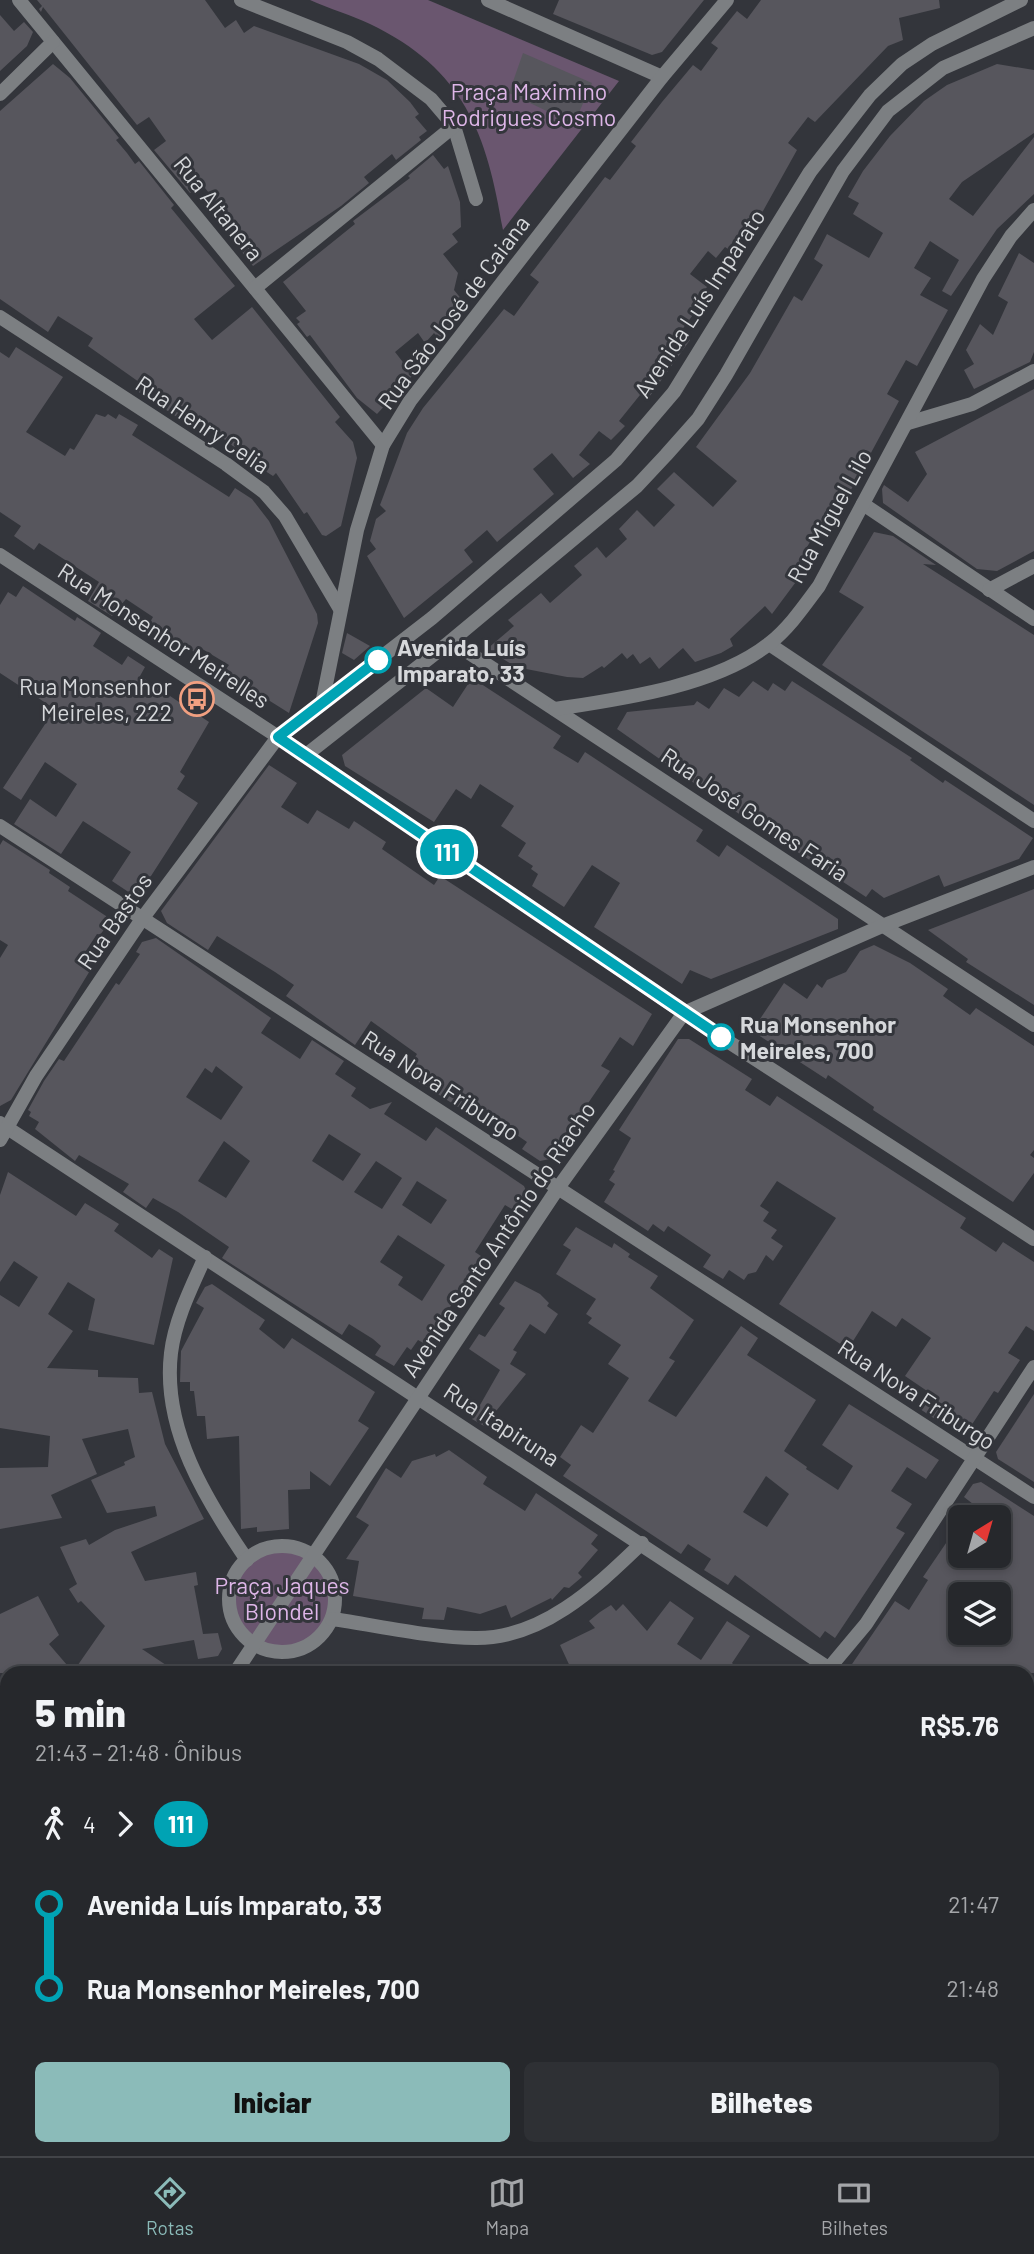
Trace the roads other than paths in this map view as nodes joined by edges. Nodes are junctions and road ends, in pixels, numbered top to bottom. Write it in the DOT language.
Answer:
graph roads {
  1 [pos="19,0"];
  2 [pos="241,0"];
  3 [pos="488,0"];
  4 [pos="727,0"];
  5 [pos="1021,0"];
  6 [pos="1034,28"];
  7 [pos="53,42"];
  8 [pos="662,77"];
  9 [pos="0,94"];
  10 [pos="454,126"];
  11 [pos="476,199"];
  12 [pos="1034,210"];
  13 [pos="255,288"];
  14 [pos="0,317"];
  15 [pos="1034,371"];
  16 [pos="908,422"];
  17 [pos="383,445"];
  18 [pos="863,504"];
  19 [pos="0,555"];
  20 [pos="1034,566"];
  21 [pos="989,590"];
  22 [pos="340,609"];
  23 [pos="1034,619"];
  24 [pos="451,641"];
  25 [pos="769,644"];
  26 [pos="322,704"];
  27 [pos="555,709"];
  28 [pos="278,737"];
  29 [pos="306,755"];
  30 [pos="1034,821"];
  31 [pos="0,826"];
  32 [pos="1034,867"];
  33 [pos="142,919"];
  34 [pos="882,926"];
  35 [pos="684,1013"];
  36 [pos="1034,1025"];
  37 [pos="2,1130"];
  38 [pos="558,1188"];
  39 [pos="1034,1239"];
  40 [pos="205,1258"];
  41 [pos="1034,1367"];
  42 [pos="418,1396"];
  43 [pos="975,1458"];
  44 [pos="1034,1497"];
  45 [pos="642,1543"];
  46 [pos="312,1556"];
  47 [pos="247,1560"];
  48 [pos="332,1619"];
  49 [pos="253,1643"];
  50 [pos="239,1666"];
  51 [pos="821,1666"];
  52 [pos="834,1666"];
  1 -- 7 [label="street, Rua Altanera"];
  2 -- 10 [label="street"];
  3 -- 8 [label="street"];
  4 -- 8 [label="street, Rua São José de Caiana"];
  5 -- 26 [label="street, Avenida Luís Imparato"];
  6 -- 24 [label="street"];
  7 -- 9 [label="street"];
  7 -- 13 [label="street, Rua Altanera"];
  8 -- 17 [label="street, Rua São José de Caiana"];
  10 -- 11 [label="street"];
  10 -- 13 [label="street"];
  12 -- 16 [label="street, Rua Miguel Lilo"];
  13 -- 17 [label="street, Rua Altanera"];
  14 -- 22 [label="street, Rua Henry Celia"];
  15 -- 16 [label="street"];
  16 -- 18 [label="street, Rua Miguel Lilo"];
  17 -- 22 [label="street, Rua São José de Caiana"];
  18 -- 21 [label="street"];
  18 -- 25 [label="street, Rua Miguel Lilo"];
  19 -- 28 [label="street, Rua Monsenhor Meirelles"];
  20 -- 21 [label="street"];
  21 -- 23 [label="street"];
  22 -- 26 [label="street, Rua São José de Caiana"];
  24 -- 27 [label="street, Rua José Gomes Faria"];
  24 -- 29 [label="street"];
  25 -- 27 [label="street, Rua Miguel Lilo"];
  25 -- 30 [label="street"];
  26 -- 28 [label="street, Avenida Luís Imparato"];
  27 -- 34 [label="street, Rua José Gomes Faria"];
  28 -- 29 [label="street, Rua Monsenhor Meirelles"];
  28 -- 33 [label="street, Rua Bastos"];
  29 -- 35 [label="street, Rua Monsenhor Meirelles"];
  31 -- 33 [label="street, Rua Nova Friburgo"];
  32 -- 34 [label="street"];
  33 -- 37 [label="street, Rua Bastos"];
  33 -- 38 [label="street, Rua Nova Friburgo"];
  34 -- 35 [label="street"];
  34 -- 36 [label="street, Rua José Gomes Faria"];
  35 -- 38 [label="street, Avenida Santo Antônio do Riacho"];
  35 -- 39 [label="street, Rua Monsenhor Meirelles"];
  37 -- 40 [label="street, Rua Itapiruna"];
  38 -- 42 [label="street, Avenida Santo Antônio do Riacho"];
  38 -- 43 [label="street, Rua Nova Friburgo"];
  40 -- 42 [label="street, Rua Itapiruna"];
  40 -- 47 [label="street"];
  41 -- 43 [label="street"];
  42 -- 45 [label="street, Rua Itapiruna"];
  42 -- 46 [label="street, Avenida Santo Antônio do Riacho"];
  43 -- 44 [label="street, Rua Nova Friburgo"];
  43 -- 52 [label="street"];
  45 -- 48 [label="street"];
  45 -- 51 [label="street, Rua Itapiruna"];
  46 -- 47 [label="street"];
  46 -- 48 [label="street"];
  46 -- 49 [label="street, Avenida Santo Antônio do Riacho"];
  47 -- 49 [label="street"];
  48 -- 49 [label="street"];
  49 -- 50 [label="street, Avenida Santo Antônio do Riacho"];
}
